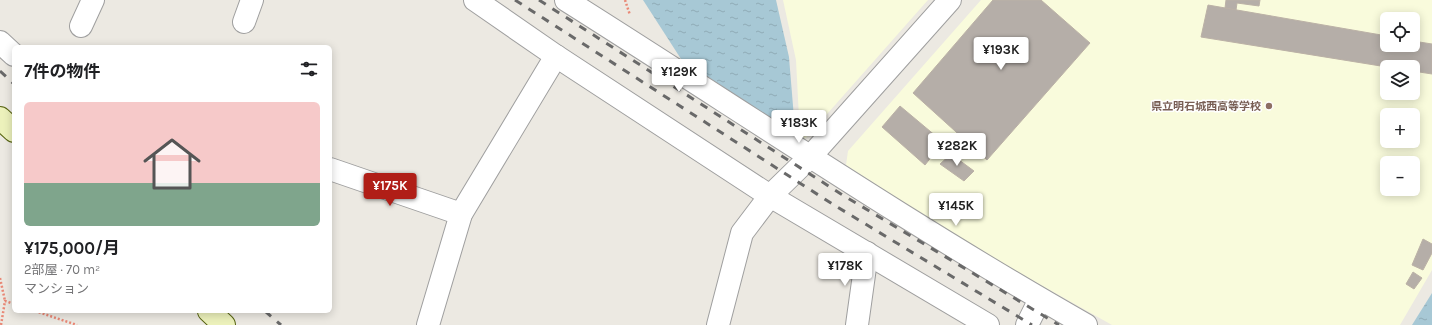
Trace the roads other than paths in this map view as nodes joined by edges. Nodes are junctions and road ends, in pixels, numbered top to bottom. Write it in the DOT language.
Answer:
graph roads {
  1 [pos="93,0"];
  2 [pos="252,0"];
  3 [pos="475,0"];
  4 [pos="566,0"];
  5 [pos="950,0"];
  6 [pos="244,22"];
  7 [pos="82,26"];
  8 [pos="0,42"];
  9 [pos="12,53"];
  10 [pos="556,56"];
  11 [pos="0,118"];
  12 [pos="12,129"];
  13 [pos="810,157"];
  14 [pos="332,170"];
  15 [pos="770,196"];
  16 [pos="461,214"];
  17 [pos="867,253"];
  18 [pos="1040,299"];
  19 [pos="211,313"];
  20 [pos="224,325"];
  21 [pos="428,325"];
  22 [pos="718,325"];
  23 [pos="858,325"];
  24 [pos="988,325"];
  25 [pos="1027,325"];
  26 [pos="1086,325"];
  1 -- 7 [label="street"];
  2 -- 6 [label="street"];
  3 -- 10 [label="street"];
  4 -- 13 [label="street"];
  5 -- 13 [label="street"];
  8 -- 9 [label="street"];
  10 -- 15 [label="street"];
  10 -- 16 [label="street"];
  11 -- 12 [label="main road"];
  13 -- 15 [label="street"];
  13 -- 18 [label="street"];
  14 -- 16 [label="street"];
  15 -- 17 [label="street"];
  15 -- 22 [label="street"];
  16 -- 21 [label="street"];
  17 -- 23 [label="street"];
  17 -- 24 [label="street"];
  18 -- 25 [label="street"];
  18 -- 26 [label="street"];
  19 -- 20 [label="main road"];
}
